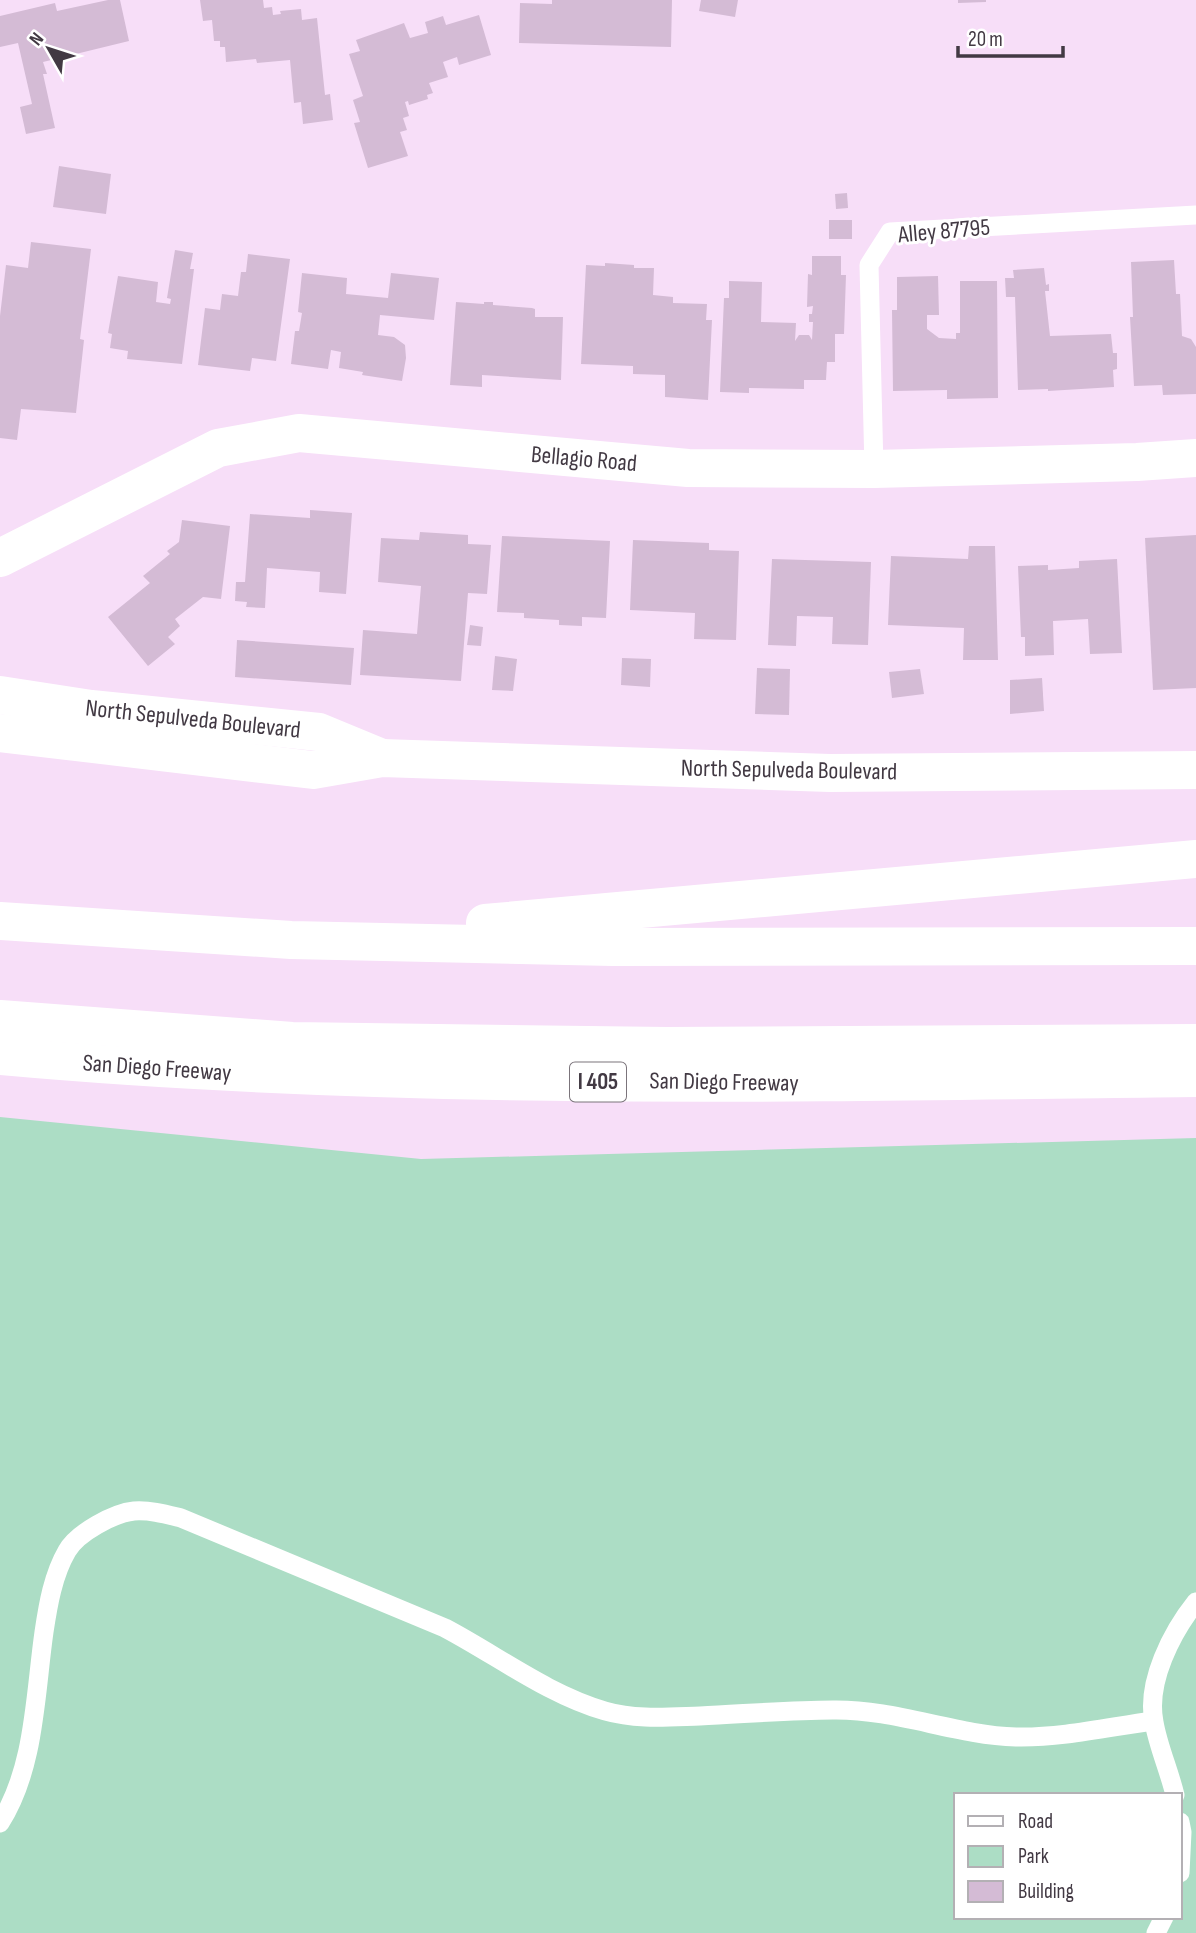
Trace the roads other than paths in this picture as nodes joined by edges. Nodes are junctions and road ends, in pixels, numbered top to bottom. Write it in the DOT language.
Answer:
graph roads {
  1 [pos="1196,215"];
  2 [pos="1196,458"];
  3 [pos="874,469"];
  4 [pos="0,558"];
  5 [pos="0,695"];
  6 [pos="0,733"];
  7 [pos="382,758"];
  8 [pos="1196,770"];
  9 [pos="1196,859"];
  10 [pos="0,921"];
  11 [pos="292,940"];
  12 [pos="1196,946"];
  13 [pos="0,1019"];
  14 [pos="1196,1043"];
  15 [pos="0,1056"];
  16 [pos="1196,1078"];
  17 [pos="1196,1602"];
  18 [pos="1153,1721"];
  19 [pos="1174,1793"];
  20 [pos="0,1822"];
  1 -- 3 [label="lane, Alley 87795"];
  2 -- 3 [label="main road, Bellagio Road"];
  3 -- 4 [label="main road, Bellagio Road"];
  5 -- 7 [label="main road, North Sepulveda Boulevard"];
  6 -- 7 [label="main road, North Sepulveda Boulevard"];
  7 -- 8 [label="main road, North Sepulveda Boulevard"];
  9 -- 11 [label="main road"];
  10 -- 11 [label="main road"];
  11 -- 12 [label="main road"];
  13 -- 14 [label="main road"];
  15 -- 16 [label="main road, San Diego Freeway / I 405"];
  17 -- 18 [label="lane"];
  18 -- 19 [label="lane"];
  18 -- 20 [label="lane"];
}
